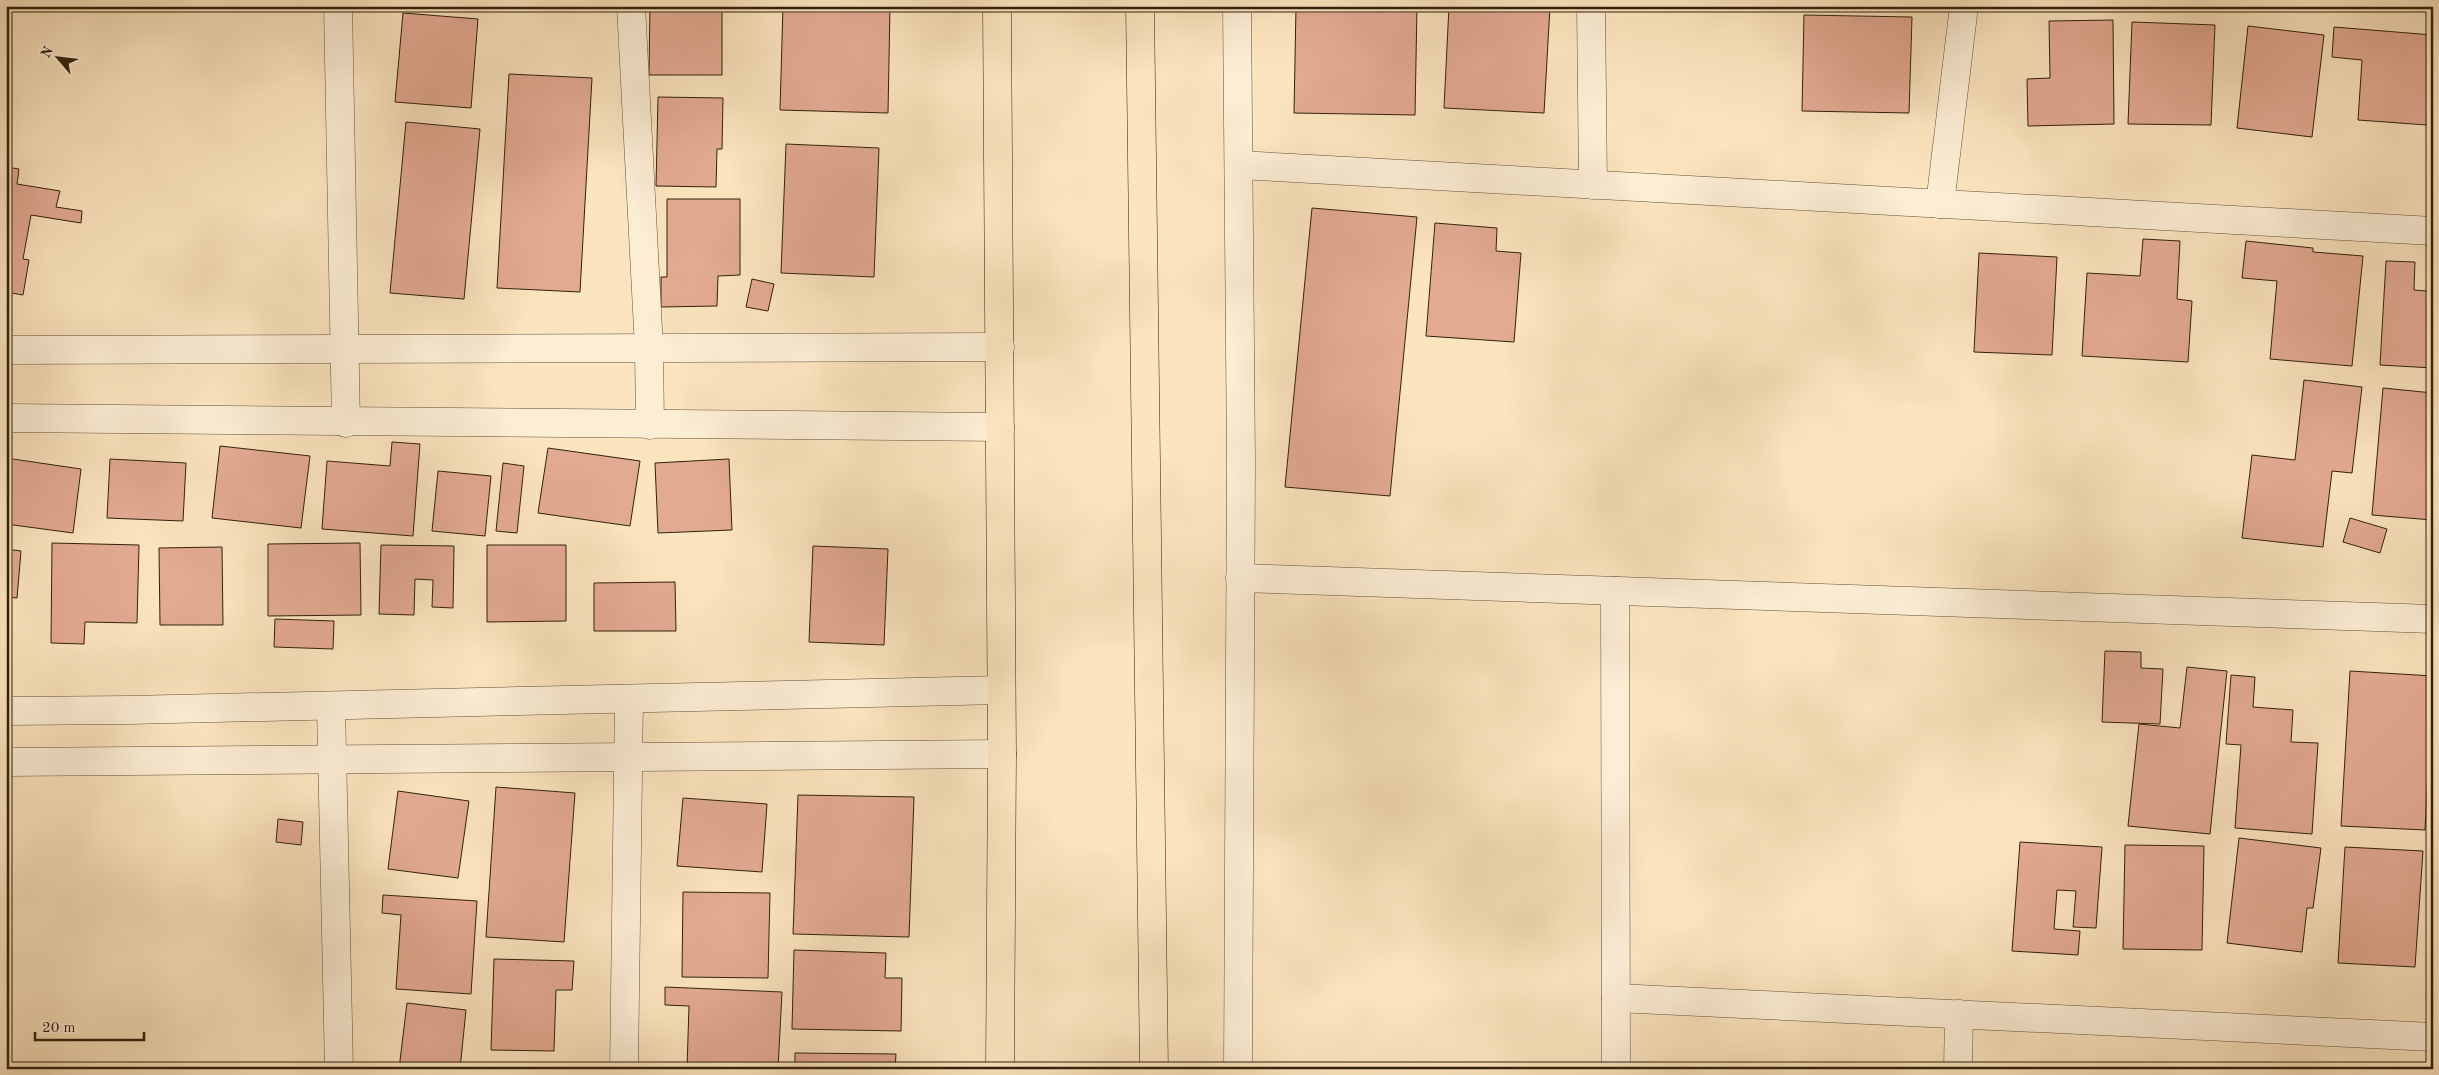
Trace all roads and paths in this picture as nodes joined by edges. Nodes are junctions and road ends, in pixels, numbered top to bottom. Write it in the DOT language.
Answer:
graph roads {
  1 [pos="338,6"];
  2 [pos="631,6"];
  3 [pos="997,6"];
  4 [pos="1140,6"];
  5 [pos="1237,6"];
  6 [pos="1591,6"];
  7 [pos="1964,6"];
  8 [pos="1238,165"];
  9 [pos="1593,185"];
  10 [pos="1940,204"];
  11 [pos="2433,231"];
  12 [pos="1000,347"];
  13 [pos="649,348"];
  14 [pos="344,349"];
  15 [pos="6,350"];
  16 [pos="6,418"];
  17 [pos="346,423"];
  18 [pos="650,425"];
  19 [pos="1000,427"];
  20 [pos="1240,578"];
  21 [pos="1615,591"];
  22 [pos="2433,618"];
  23 [pos="1001,690"];
  24 [pos="629,699"];
  25 [pos="331,706"];
  26 [pos="6,711"];
  27 [pos="1002,754"];
  28 [pos="628,757"];
  29 [pos="333,759"];
  30 [pos="6,762"];
  31 [pos="1616,998"];
  32 [pos="1959,1014"];
  33 [pos="2433,1037"];
  34 [pos="339,1069"];
  35 [pos="624,1069"];
  36 [pos="1000,1069"];
  37 [pos="1154,1069"];
  38 [pos="1238,1069"];
  39 [pos="1616,1069"];
  40 [pos="1958,1069"];
  1 -- 14 [label="street"];
  2 -- 13 [label="street"];
  3 -- 12 [label="main road"];
  4 -- 37 [label="main road"];
  5 -- 8 [label="street"];
  6 -- 9 [label="street"];
  7 -- 10 [label="street"];
  8 -- 9 [label="street"];
  8 -- 20 [label="street"];
  9 -- 10 [label="street"];
  10 -- 11 [label="street"];
  12 -- 13 [label="street"];
  12 -- 19 [label="main road"];
  13 -- 14 [label="street"];
  13 -- 18 [label="street"];
  14 -- 15 [label="street"];
  14 -- 17 [label="street"];
  16 -- 17 [label="street"];
  17 -- 18 [label="street"];
  18 -- 19 [label="street"];
  19 -- 23 [label="main road"];
  20 -- 21 [label="street"];
  20 -- 38 [label="street"];
  21 -- 22 [label="street"];
  21 -- 31 [label="street"];
  23 -- 24 [label="street"];
  23 -- 27 [label="main road"];
  24 -- 25 [label="street"];
  24 -- 28 [label="street"];
  25 -- 26 [label="street"];
  25 -- 29 [label="street"];
  27 -- 28 [label="street"];
  27 -- 36 [label="main road"];
  28 -- 29 [label="street"];
  28 -- 35 [label="street"];
  29 -- 30 [label="street"];
  29 -- 34 [label="street"];
  31 -- 32 [label="street"];
  31 -- 39 [label="street"];
  32 -- 33 [label="street"];
  32 -- 40 [label="street"];
}
